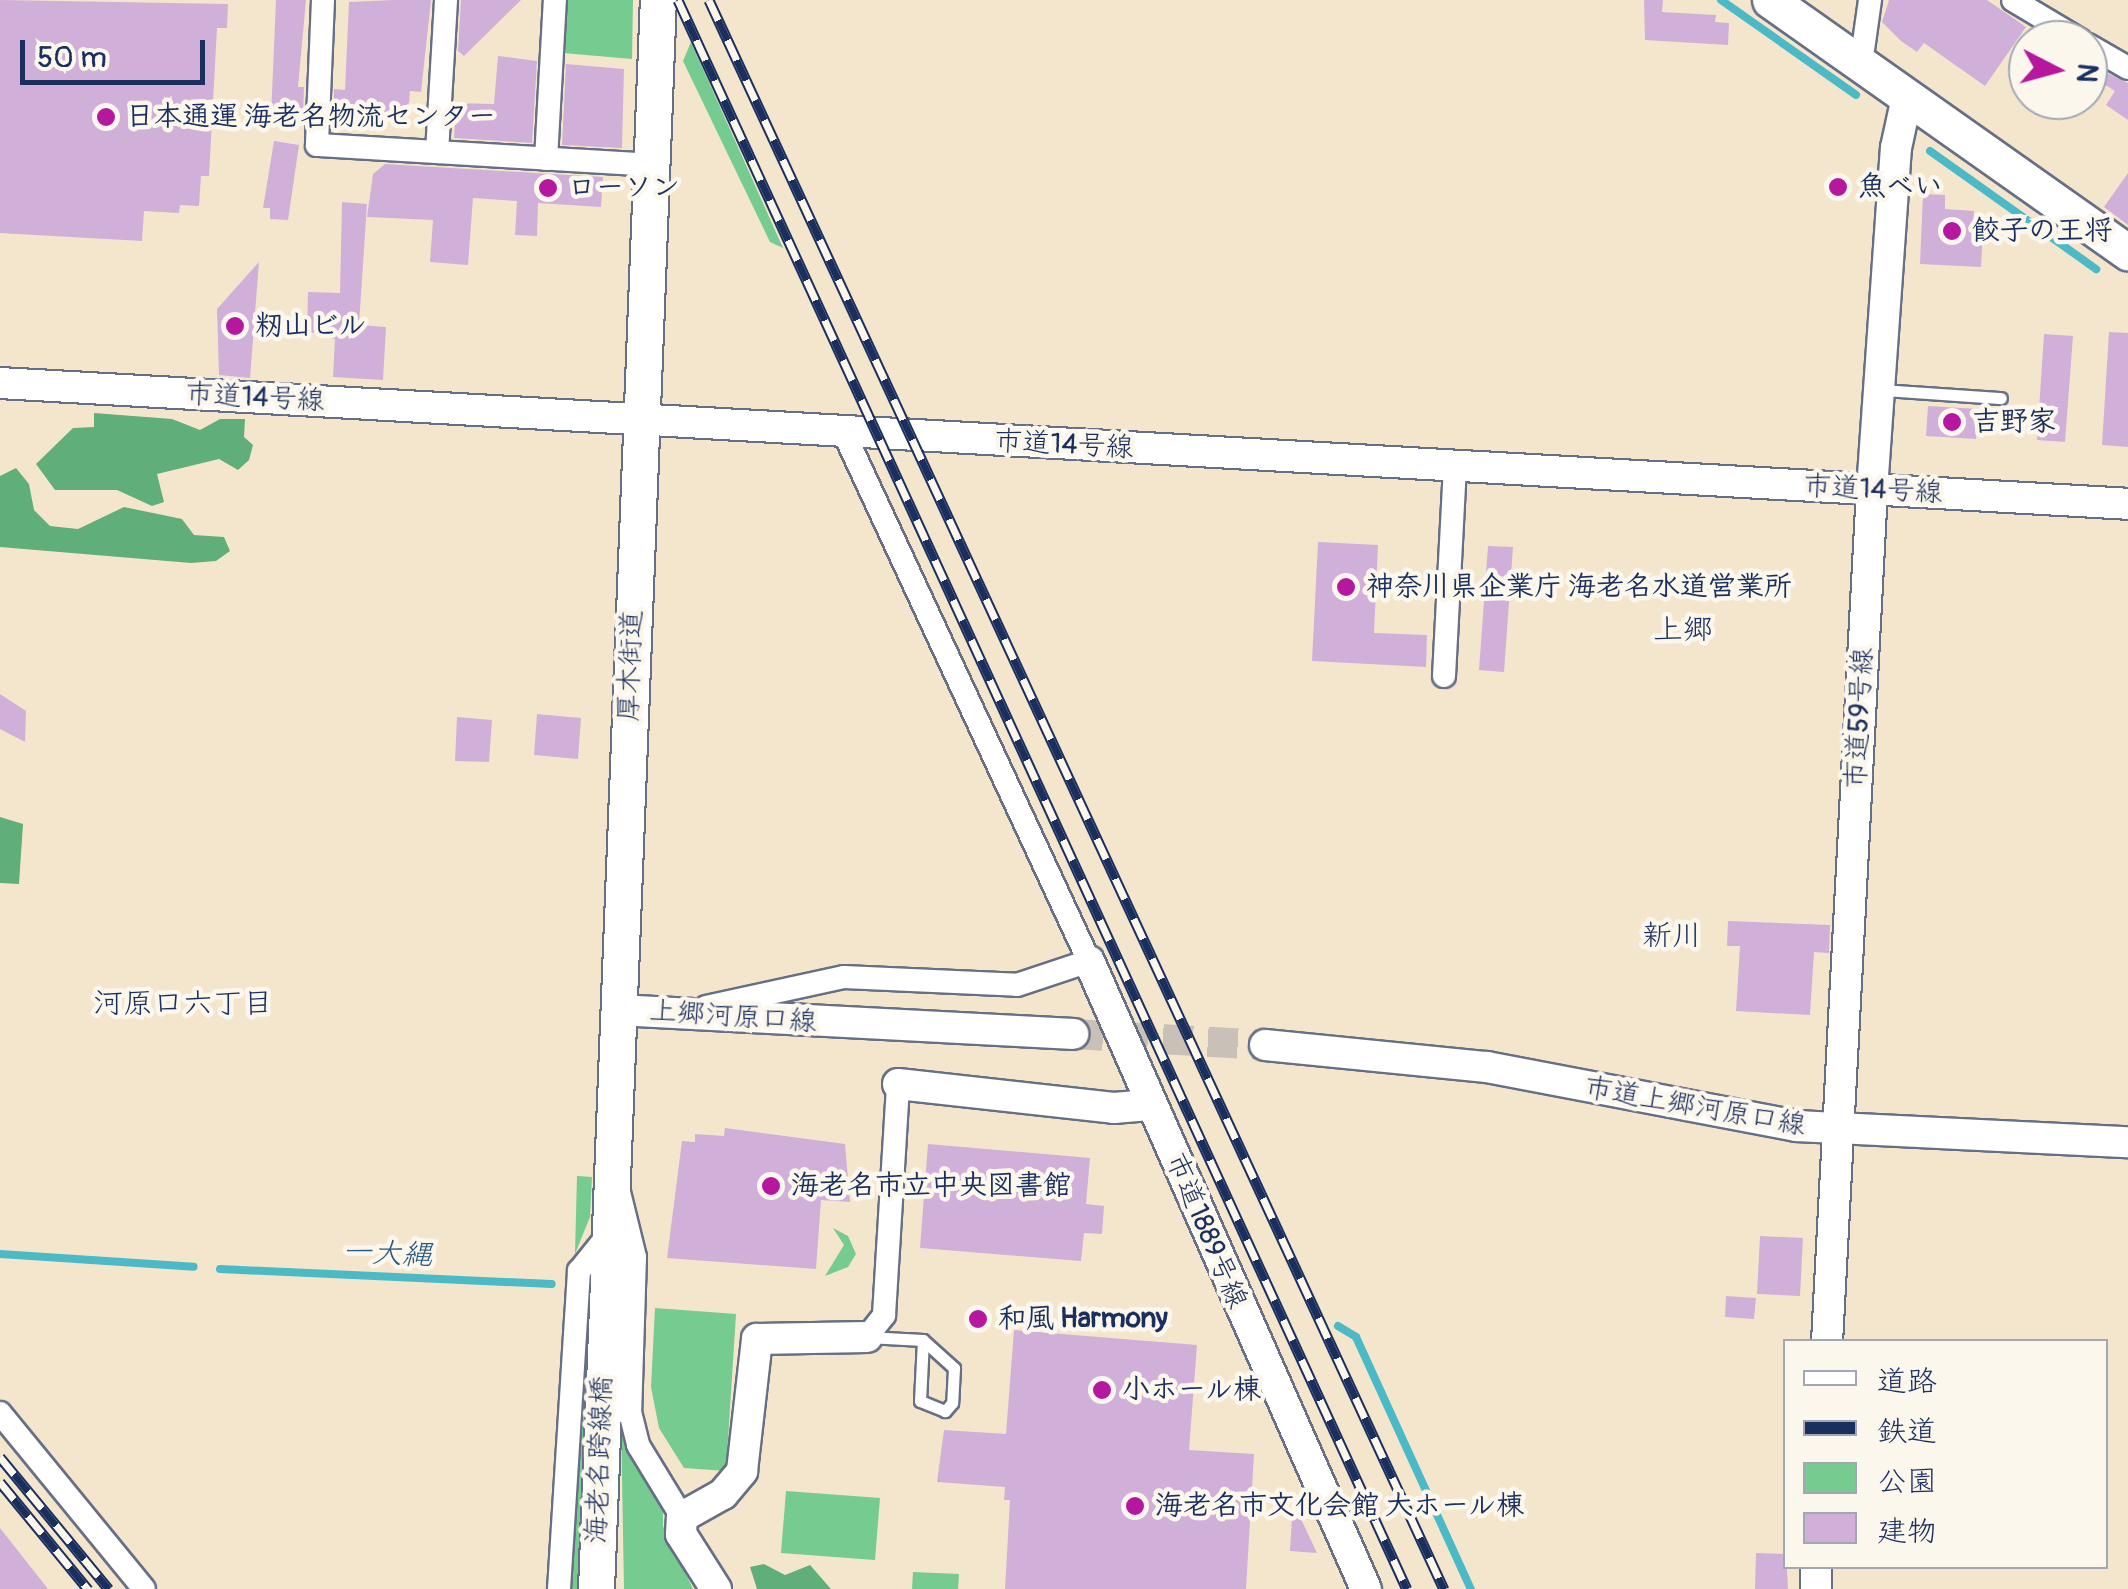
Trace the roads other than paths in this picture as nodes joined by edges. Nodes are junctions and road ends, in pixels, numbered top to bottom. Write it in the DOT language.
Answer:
graph roads {
  1 [pos="323,0"];
  2 [pos="446,0"];
  3 [pos="555,0"];
  4 [pos="658,0"];
  5 [pos="1770,0"];
  6 [pos="1870,0"];
  7 [pos="2012,0"];
  8 [pos="2046,20"];
  9 [pos="1860,64"];
  10 [pos="1907,97"];
  11 [pos="437,152"];
  12 [pos="546,159"];
  13 [pos="650,165"];
  14 [pos="2128,252"];
  15 [pos="0,383"];
  16 [pos="1879,390"];
  17 [pos="2001,398"];
  18 [pos="641,422"];
  19 [pos="844,433"];
  20 [pos="1455,467"];
  21 [pos="1872,490"];
  22 [pos="2128,504"];
  23 [pos="1444,676"];
  24 [pos="1088,961"];
  25 [pos="618,1010"];
  26 [pos="678,1014"];
  27 [pos="1073,1034"];
  28 [pos="1265,1044"];
  29 [pos="898,1084"];
  30 [pos="1152,1105"];
  31 [pos="1838,1129"];
  32 [pos="2128,1142"];
  33 [pos="611,1170"];
  34 [pos="608,1235"];
  35 [pos="604,1332"];
  36 [pos="867,1337"];
  37 [pos="1826,1339"];
  38 [pos="923,1340"];
  39 [pos="0,1413"];
  40 [pos="682,1516"];
  41 [pos="144,1589"];
  42 [pos="559,1589"];
  43 [pos="596,1589"];
  44 [pos="716,1589"];
  45 [pos="1366,1589"];
  1 -- 11 [label="street"];
  2 -- 11 [label="street"];
  3 -- 12 [label="street"];
  4 -- 13 [label="main road, 厚木街道"];
  5 -- 9 [label="main road"];
  6 -- 9 [label="street"];
  7 -- 8 [label="street"];
  9 -- 10 [label="main road"];
  10 -- 14 [label="main road"];
  10 -- 16 [label="street, 市道59号線"];
  11 -- 12 [label="street"];
  12 -- 13 [label="street"];
  13 -- 18 [label="main road, 厚木街道"];
  15 -- 18 [label="street, 市道14号線"];
  16 -- 17 [label="lane"];
  16 -- 21 [label="street, 市道59号線"];
  18 -- 19 [label="street, 市道14号線"];
  18 -- 25 [label="main road, 厚木街道"];
  19 -- 20 [label="street, 市道14号線"];
  19 -- 24 [label="street"];
  20 -- 21 [label="street, 市道14号線"];
  20 -- 23 [label="street"];
  21 -- 22 [label="street, 市道14号線"];
  21 -- 31 [label="street, 市道59号線"];
  24 -- 26 [label="street"];
  24 -- 30 [label="street, 市道1889号線"];
  25 -- 26 [label="street, 上郷河原口線"];
  25 -- 33 [label="main road, 厚木街道"];
  26 -- 27 [label="street, 上郷河原口線"];
  28 -- 31 [label="street, 市道上郷河原口線"];
  29 -- 30 [label="street"];
  29 -- 36 [label="street"];
  30 -- 45 [label="street, 市道1889号線"];
  31 -- 32 [label="street, 市道上郷河原口線"];
  31 -- 37 [label="street, 市道59号線"];
  33 -- 34 [label="main road, 厚木街道"];
  33 -- 40 [label="street"];
  34 -- 35 [label="main road, 厚木街道"];
  34 -- 42 [label="street"];
  35 -- 43 [label="main road, 海老名跨線橋"];
  36 -- 38 [label="lane"];
  36 -- 40 [label="street"];
  38 -- 38 [label="lane"];
  39 -- 41 [label="street"];
  40 -- 44 [label="street"];
}
